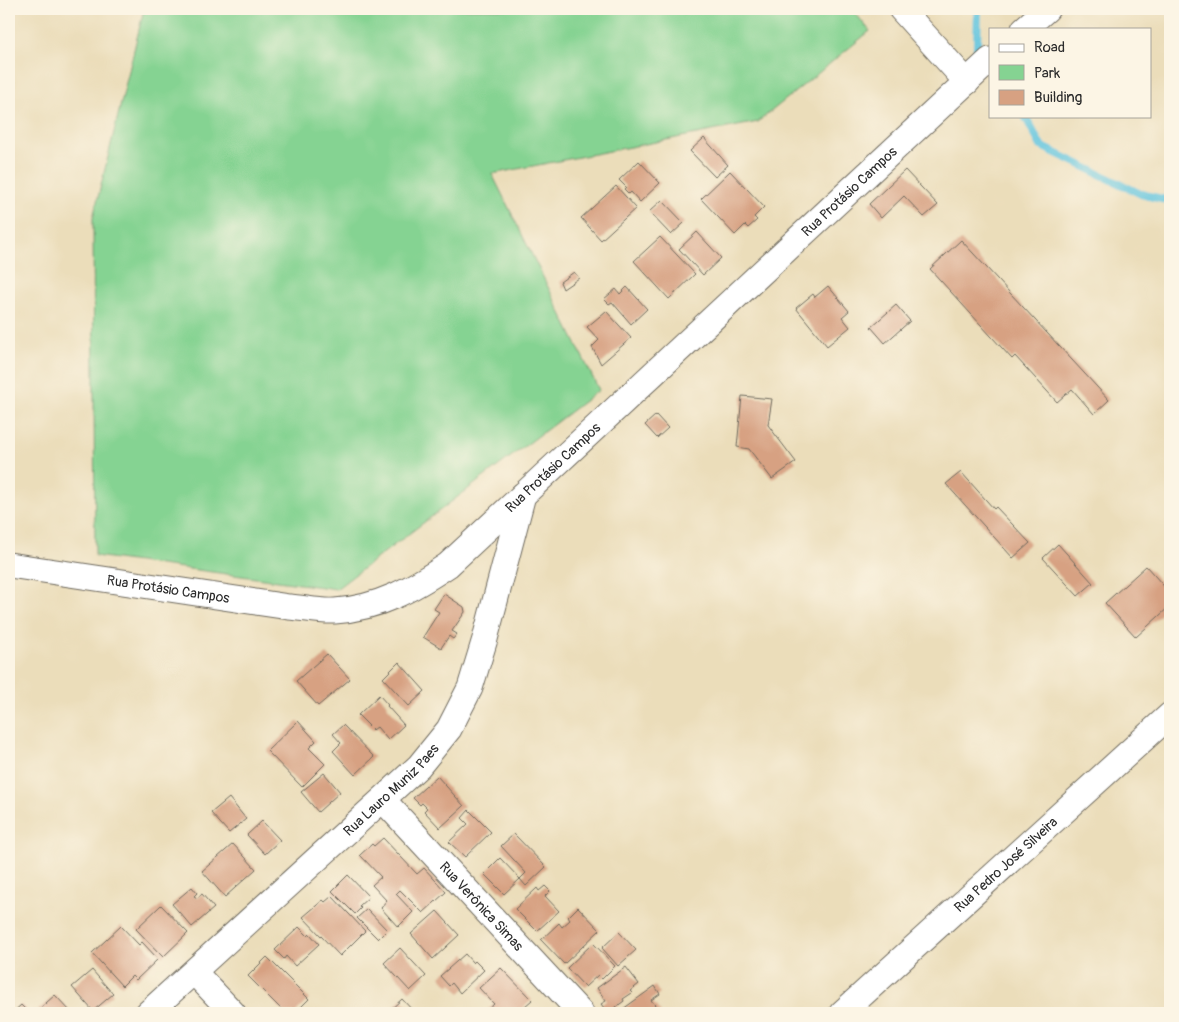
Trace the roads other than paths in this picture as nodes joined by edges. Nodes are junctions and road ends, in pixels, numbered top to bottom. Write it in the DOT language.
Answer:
graph roads {
  1 [pos="901,9"];
  2 [pos="1047,9"];
  3 [pos="1025,28"];
  4 [pos="989,61"];
  5 [pos="967,82"];
  6 [pos="523,495"];
  7 [pos="9,565"];
  8 [pos="1170,715"];
  9 [pos="382,800"];
  10 [pos="194,972"];
  11 [pos="148,1013"];
  12 [pos="233,1013"];
  13 [pos="581,1013"];
  14 [pos="842,1013"];
  1 -- 5 [label="street"];
  2 -- 3 [label="street"];
  4 -- 5 [label="street, Rua Protásio Campos"];
  5 -- 6 [label="street, Rua Protásio Campos"];
  6 -- 7 [label="street, Rua Protásio Campos"];
  6 -- 9 [label="street, Rua Lauro Muniz Paes"];
  8 -- 14 [label="street, Rua Pedro José Silveira"];
  9 -- 10 [label="street, Rua Lauro Muniz Paes"];
  9 -- 13 [label="street, Rua Verônica Simas"];
  10 -- 11 [label="street, Rua Lauro Muniz Paes"];
  10 -- 12 [label="street"];
}
